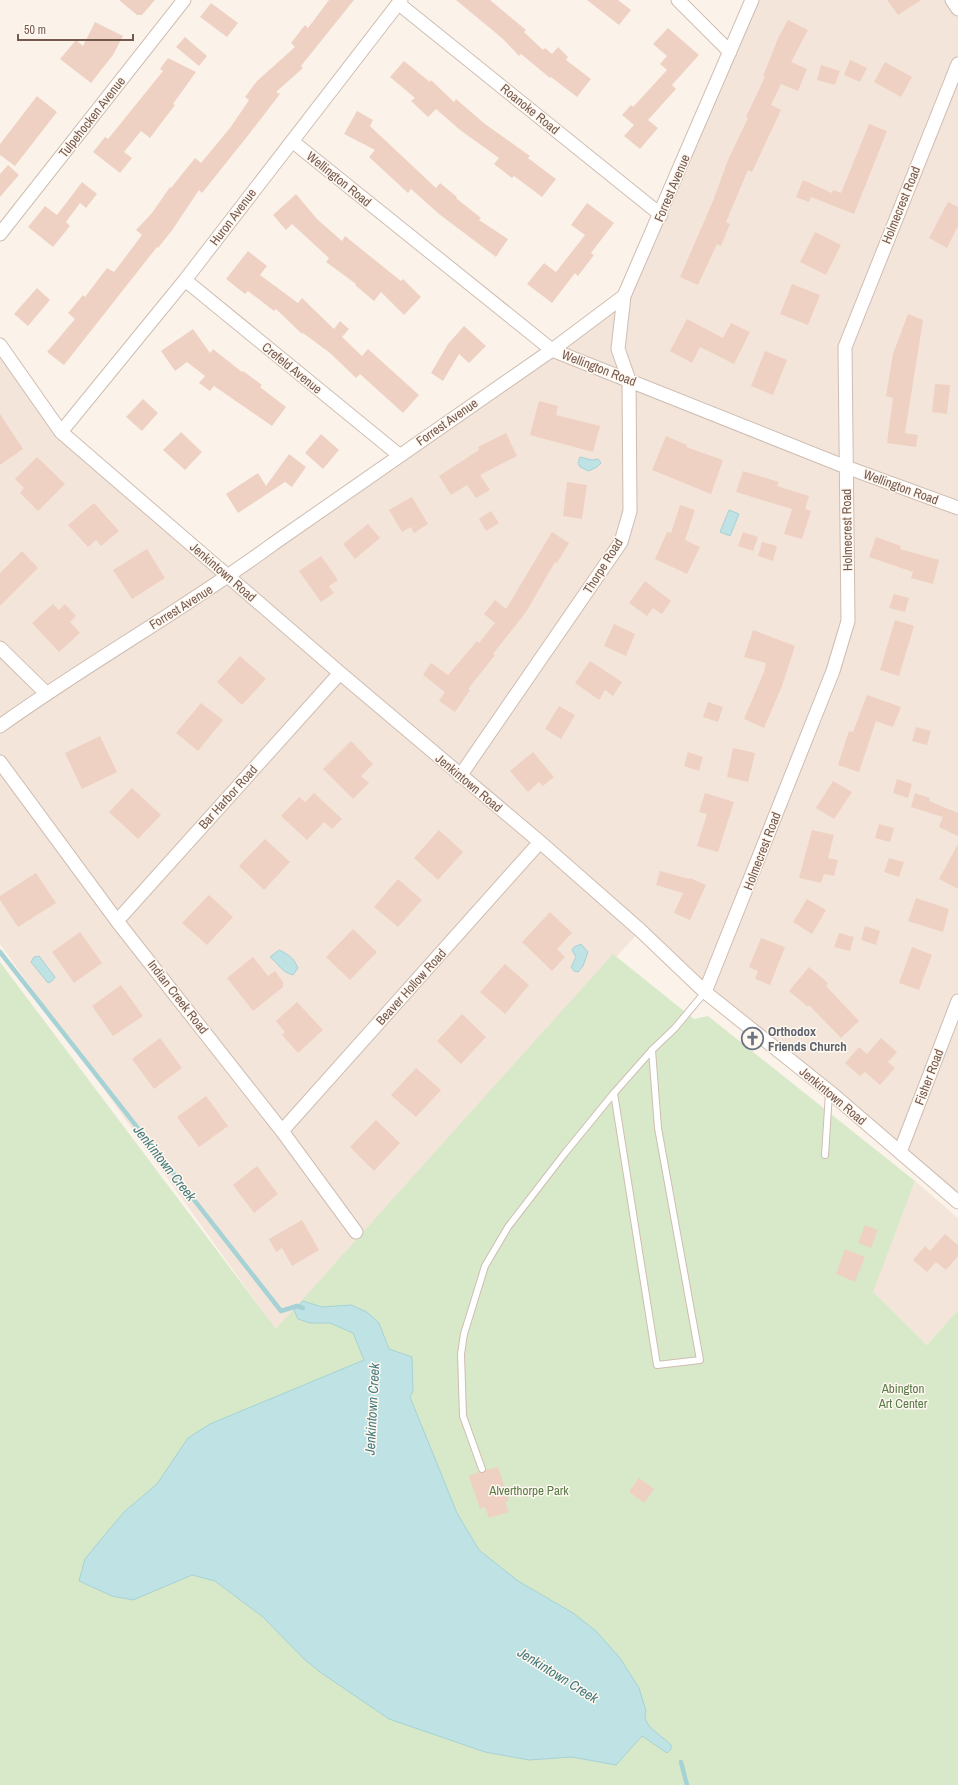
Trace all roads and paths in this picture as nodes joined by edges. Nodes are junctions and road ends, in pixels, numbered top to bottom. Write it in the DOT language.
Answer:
graph roads {
  1 [pos="184,0"];
  2 [pos="678,0"];
  3 [pos="752,0"];
  4 [pos="952,0"];
  5 [pos="400,2"];
  6 [pos="958,9"];
  7 [pos="730,52"];
  8 [pos="958,64"];
  9 [pos="292,141"];
  10 [pos="660,215"];
  11 [pos="0,234"];
  12 [pos="185,280"];
  13 [pos="624,296"];
  14 [pos="0,345"];
  15 [pos="552,350"];
  16 [pos="629,380"];
  17 [pos="61,432"];
  18 [pos="399,455"];
  19 [pos="846,467"];
  20 [pos="958,508"];
  21 [pos="228,577"];
  22 [pos="0,648"];
  23 [pos="340,673"];
  24 [pos="46,693"];
  25 [pos="0,726"];
  26 [pos="0,762"];
  27 [pos="460,776"];
  28 [pos="540,842"];
  29 [pos="117,921"];
  30 [pos="705,992"];
  31 [pos="958,1001"];
  32 [pos="652,1050"];
  33 [pos="830,1092"];
  34 [pos="614,1093"];
  35 [pos="282,1131"];
  36 [pos="900,1152"];
  37 [pos="825,1155"];
  38 [pos="958,1202"];
  39 [pos="356,1232"];
  40 [pos="482,1469"];
  1 -- 11 [label="street, Tulpehocken Avenue"];
  2 -- 7 [label="street"];
  3 -- 7 [label="street, Forrest Avenue"];
  4 -- 6 [label="street"];
  5 -- 9 [label="street, Huron Avenue"];
  5 -- 10 [label="street, Roanoke Road"];
  7 -- 10 [label="street, Forrest Avenue"];
  8 -- 19 [label="street, Holmecrest Road"];
  9 -- 12 [label="street, Huron Avenue"];
  9 -- 15 [label="street, Wellington Road"];
  10 -- 13 [label="street, Forrest Avenue"];
  12 -- 17 [label="street, Huron Avenue"];
  12 -- 18 [label="street, Crefeld Avenue"];
  13 -- 15 [label="street, Forrest Avenue"];
  13 -- 16 [label="street, Thorpe Road"];
  14 -- 17 [label="street, Jenkintown Road"];
  15 -- 16 [label="street, Wellington Road"];
  15 -- 18 [label="street, Forrest Avenue"];
  16 -- 19 [label="street, Wellington Road"];
  16 -- 27 [label="street, Thorpe Road"];
  17 -- 21 [label="street, Jenkintown Road"];
  18 -- 21 [label="street, Forrest Avenue"];
  19 -- 20 [label="street, Wellington Road"];
  19 -- 30 [label="street, Holmecrest Road"];
  21 -- 23 [label="street, Jenkintown Road"];
  21 -- 24 [label="street, Forrest Avenue"];
  22 -- 24 [label="street"];
  23 -- 27 [label="street, Jenkintown Road"];
  23 -- 29 [label="street, Bar Harbor Road"];
  24 -- 25 [label="street, Forrest Avenue"];
  26 -- 29 [label="street, Indian Creek Road"];
  27 -- 28 [label="street, Jenkintown Road"];
  28 -- 30 [label="street, Jenkintown Road"];
  28 -- 35 [label="street, Beaver Hollow Road"];
  29 -- 35 [label="street, Indian Creek Road"];
  30 -- 32 [label="lane"];
  30 -- 33 [label="street, Jenkintown Road"];
  31 -- 36 [label="street, Fisher Road"];
  32 -- 34 [label="lane"];
  32 -- 34 [label="lane"];
  33 -- 36 [label="street, Jenkintown Road"];
  33 -- 37 [label="lane"];
  34 -- 40 [label="lane"];
  35 -- 39 [label="street, Indian Creek Road"];
  36 -- 38 [label="street, Jenkintown Road"];
}
